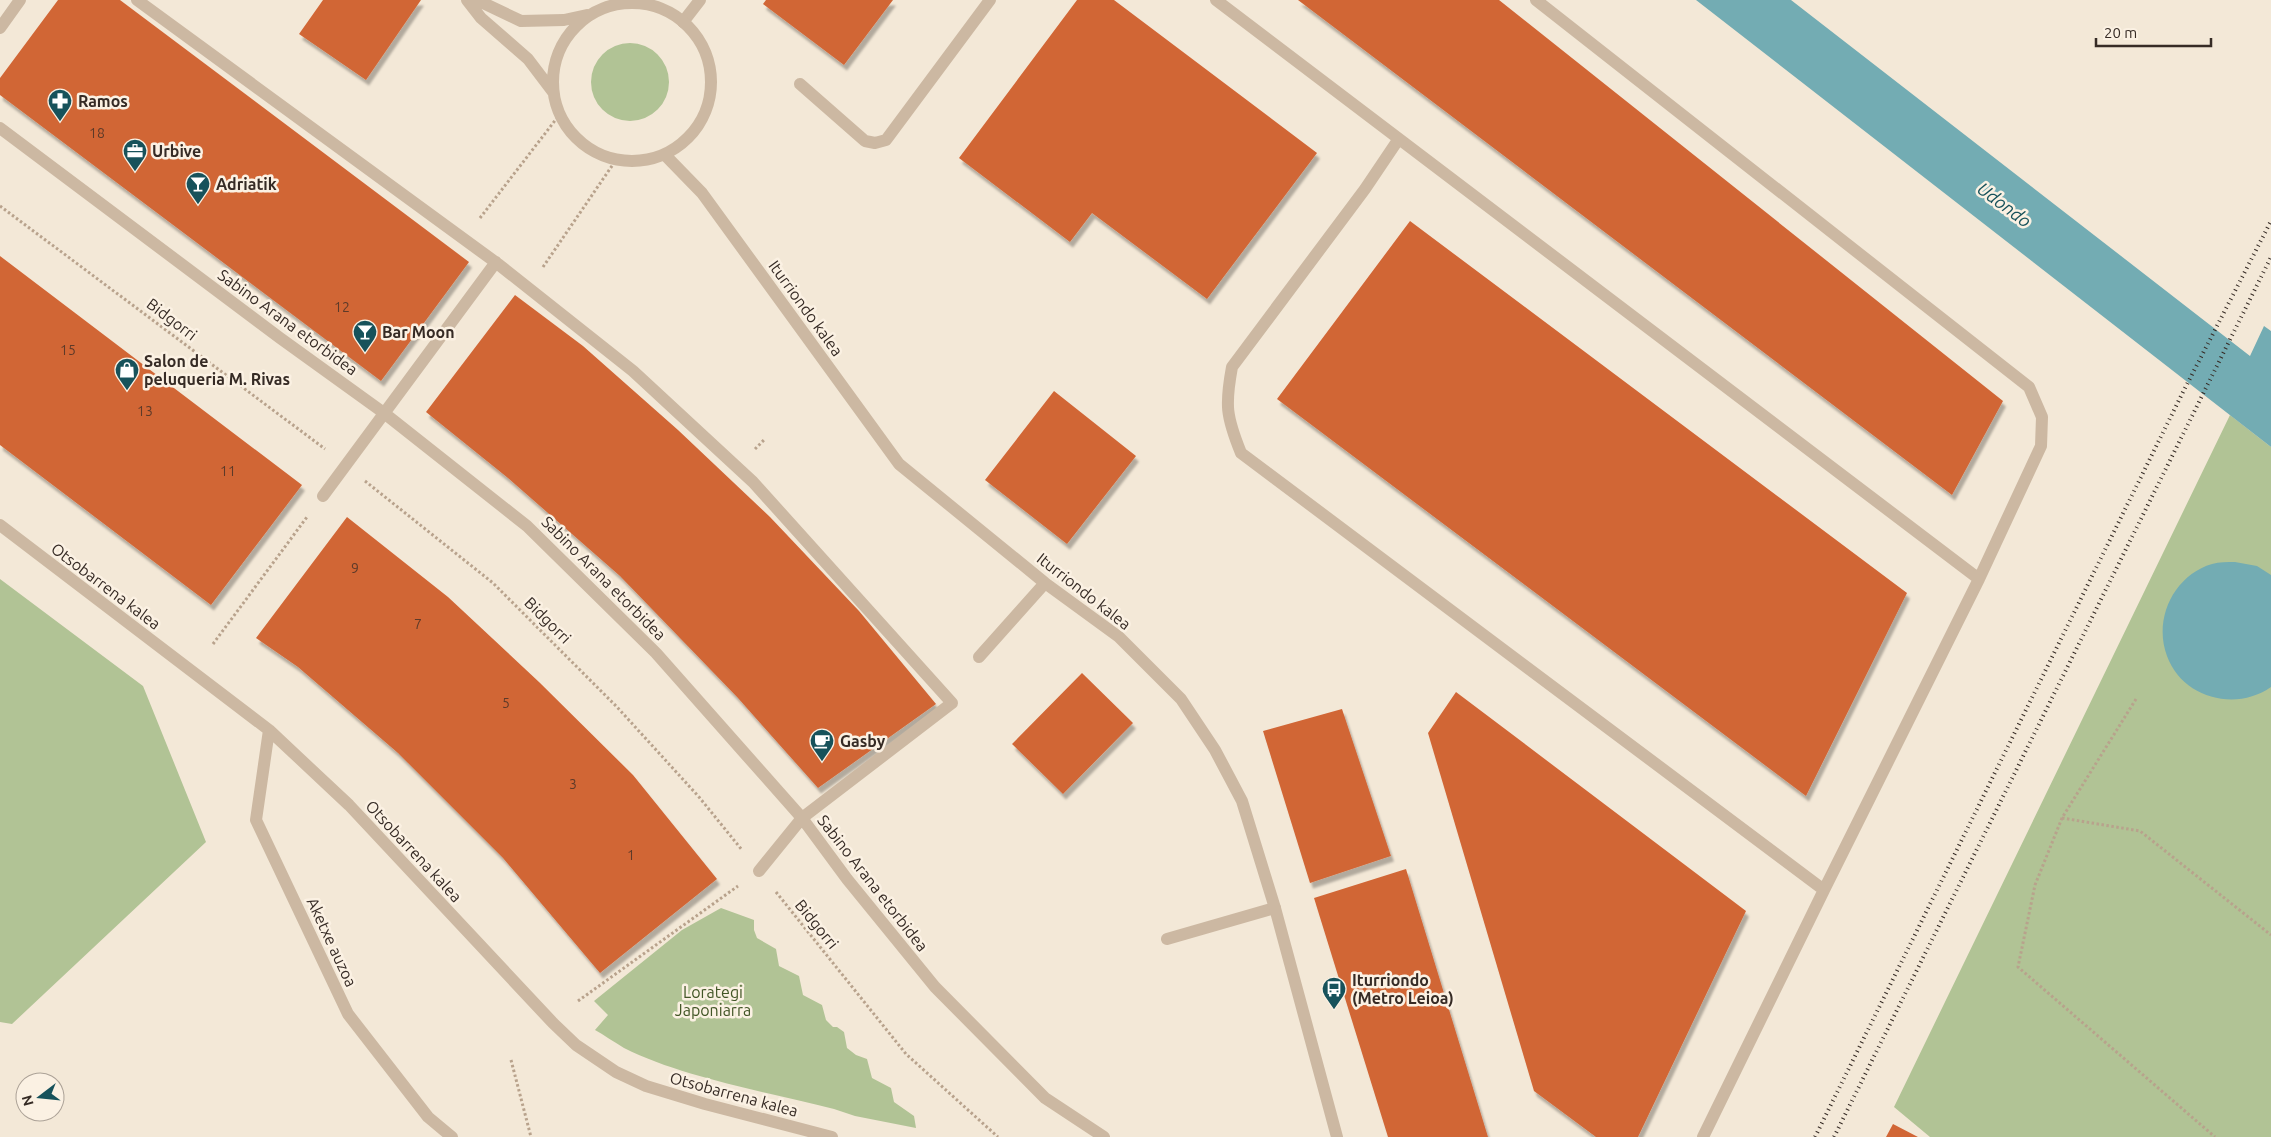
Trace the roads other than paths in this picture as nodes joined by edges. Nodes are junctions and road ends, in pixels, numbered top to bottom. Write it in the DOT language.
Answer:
graph roads {
  1 [pos="20,0"];
  2 [pos="137,0"];
  3 [pos="467,0"];
  4 [pos="477,0"];
  5 [pos="700,0"];
  6 [pos="990,0"];
  7 [pos="1216,0"];
  8 [pos="1536,0"];
  9 [pos="590,15"];
  10 [pos="684,22"];
  11 [pos="0,28"];
  12 [pos="800,84"];
  13 [pos="552,92"];
  14 [pos="0,128"];
  15 [pos="1398,140"];
  16 [pos="665,155"];
  17 [pos="496,262"];
  18 [pos="384,412"];
  19 [pos="322,496"];
  20 [pos="0,525"];
  21 [pos="1979,579"];
  22 [pos="1045,583"];
  23 [pos="979,656"];
  24 [pos="269,730"];
  25 [pos="802,818"];
  26 [pos="759,871"];
  27 [pos="1824,890"];
  28 [pos="1275,908"];
  29 [pos="1168,939"];
  30 [pos="452,1137"];
  31 [pos="832,1137"];
  32 [pos="1104,1137"];
  33 [pos="1337,1137"];
  34 [pos="1703,1137"];
  1 -- 11 [label="street"];
  2 -- 17 [label="street"];
  3 -- 13 [label="street"];
  4 -- 9 [label="street"];
  5 -- 10 [label="street"];
  6 -- 12 [label="street"];
  7 -- 15 [label="street"];
  8 -- 21 [label="street"];
  9 -- 10 [label="street"];
  9 -- 13 [label="street"];
  10 -- 16 [label="street"];
  13 -- 16 [label="street"];
  14 -- 18 [label="street, Sabino Arana etorbidea"];
  15 -- 21 [label="street"];
  15 -- 27 [label="street"];
  16 -- 22 [label="street, Iturriondo kalea"];
  17 -- 18 [label="street"];
  17 -- 25 [label="street"];
  18 -- 19 [label="street"];
  18 -- 25 [label="street, Sabino Arana etorbidea"];
  20 -- 24 [label="street, Otsobarrena kalea"];
  21 -- 27 [label="street"];
  22 -- 23 [label="street"];
  22 -- 28 [label="street, Iturriondo kalea"];
  24 -- 30 [label="street, Aketxe auzoa"];
  24 -- 31 [label="street, Otsobarrena kalea"];
  25 -- 26 [label="street"];
  25 -- 32 [label="street, Sabino Arana etorbidea"];
  27 -- 34 [label="street"];
  28 -- 29 [label="street"];
  28 -- 33 [label="street, Iturriondo kalea"];
}
